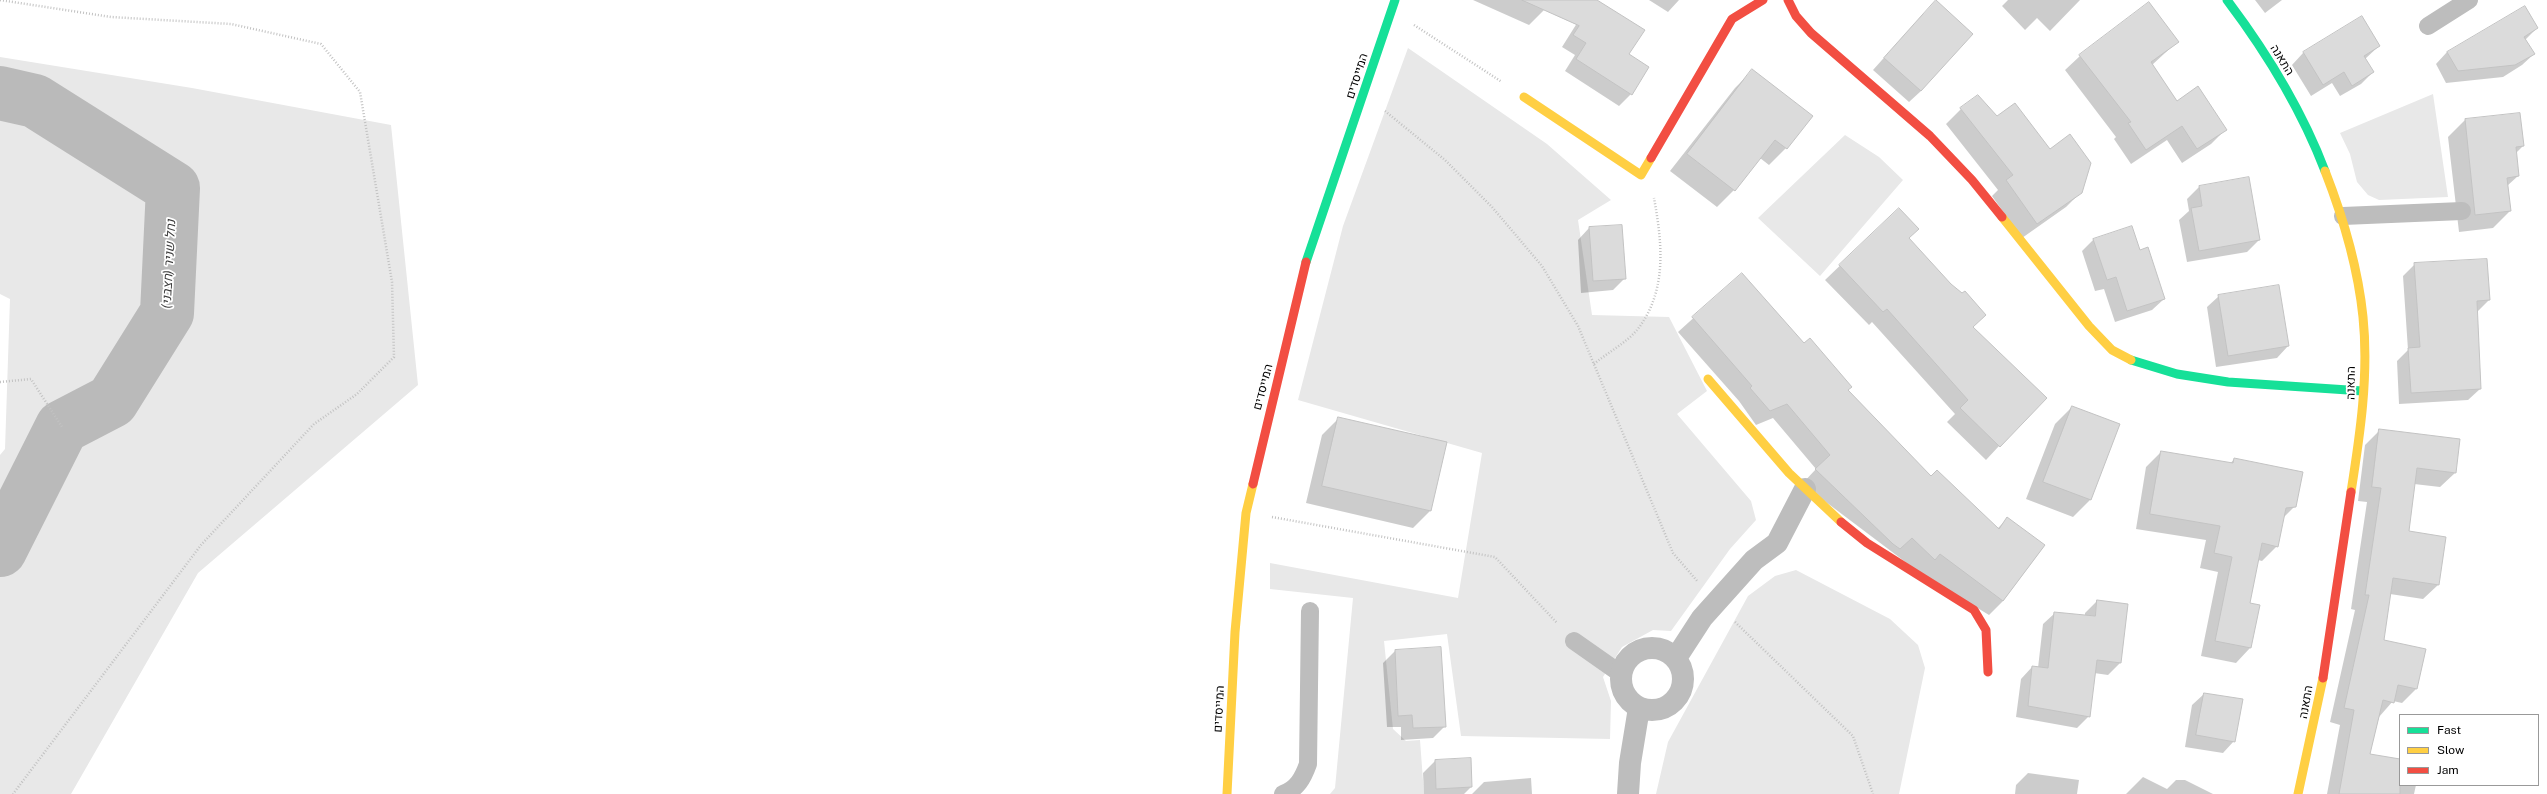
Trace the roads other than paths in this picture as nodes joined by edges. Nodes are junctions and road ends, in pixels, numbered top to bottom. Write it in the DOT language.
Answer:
graph roads {
  1 [pos="1395,0"];
  2 [pos="1763,0"];
  3 [pos="1788,0"];
  4 [pos="2227,0"];
  5 [pos="2469,0"];
  6 [pos="2428,26"];
  7 [pos="1524,97"];
  8 [pos="2462,211"];
  9 [pos="2343,216"];
  10 [pos="1708,379"];
  11 [pos="2362,391"];
  12 [pos="1805,489"];
  13 [pos="1310,611"];
  14 [pos="1574,641"];
  15 [pos="1676,658"];
  16 [pos="1988,672"];
  17 [pos="1621,674"];
  18 [pos="1640,708"];
  19 [pos="1227,794"];
  20 [pos="1283,794"];
  21 [pos="1628,794"];
  22 [pos="2298,794"];
  1 -- 19 [label="street, המייסדים"];
  2 -- 7 [label="street"];
  3 -- 11 [label="street"];
  4 -- 9 [label="street, התאנה"];
  5 -- 6 [label="lane"];
  8 -- 9 [label="lane"];
  9 -- 11 [label="street, התאנה"];
  10 -- 12 [label="street"];
  11 -- 22 [label="street, התאנה"];
  12 -- 15 [label="street"];
  12 -- 16 [label="street"];
  13 -- 20 [label="lane"];
  14 -- 17 [label="lane"];
  15 -- 17 [label="street"];
  15 -- 18 [label="street"];
  17 -- 18 [label="street"];
  18 -- 21 [label="street"];
}
